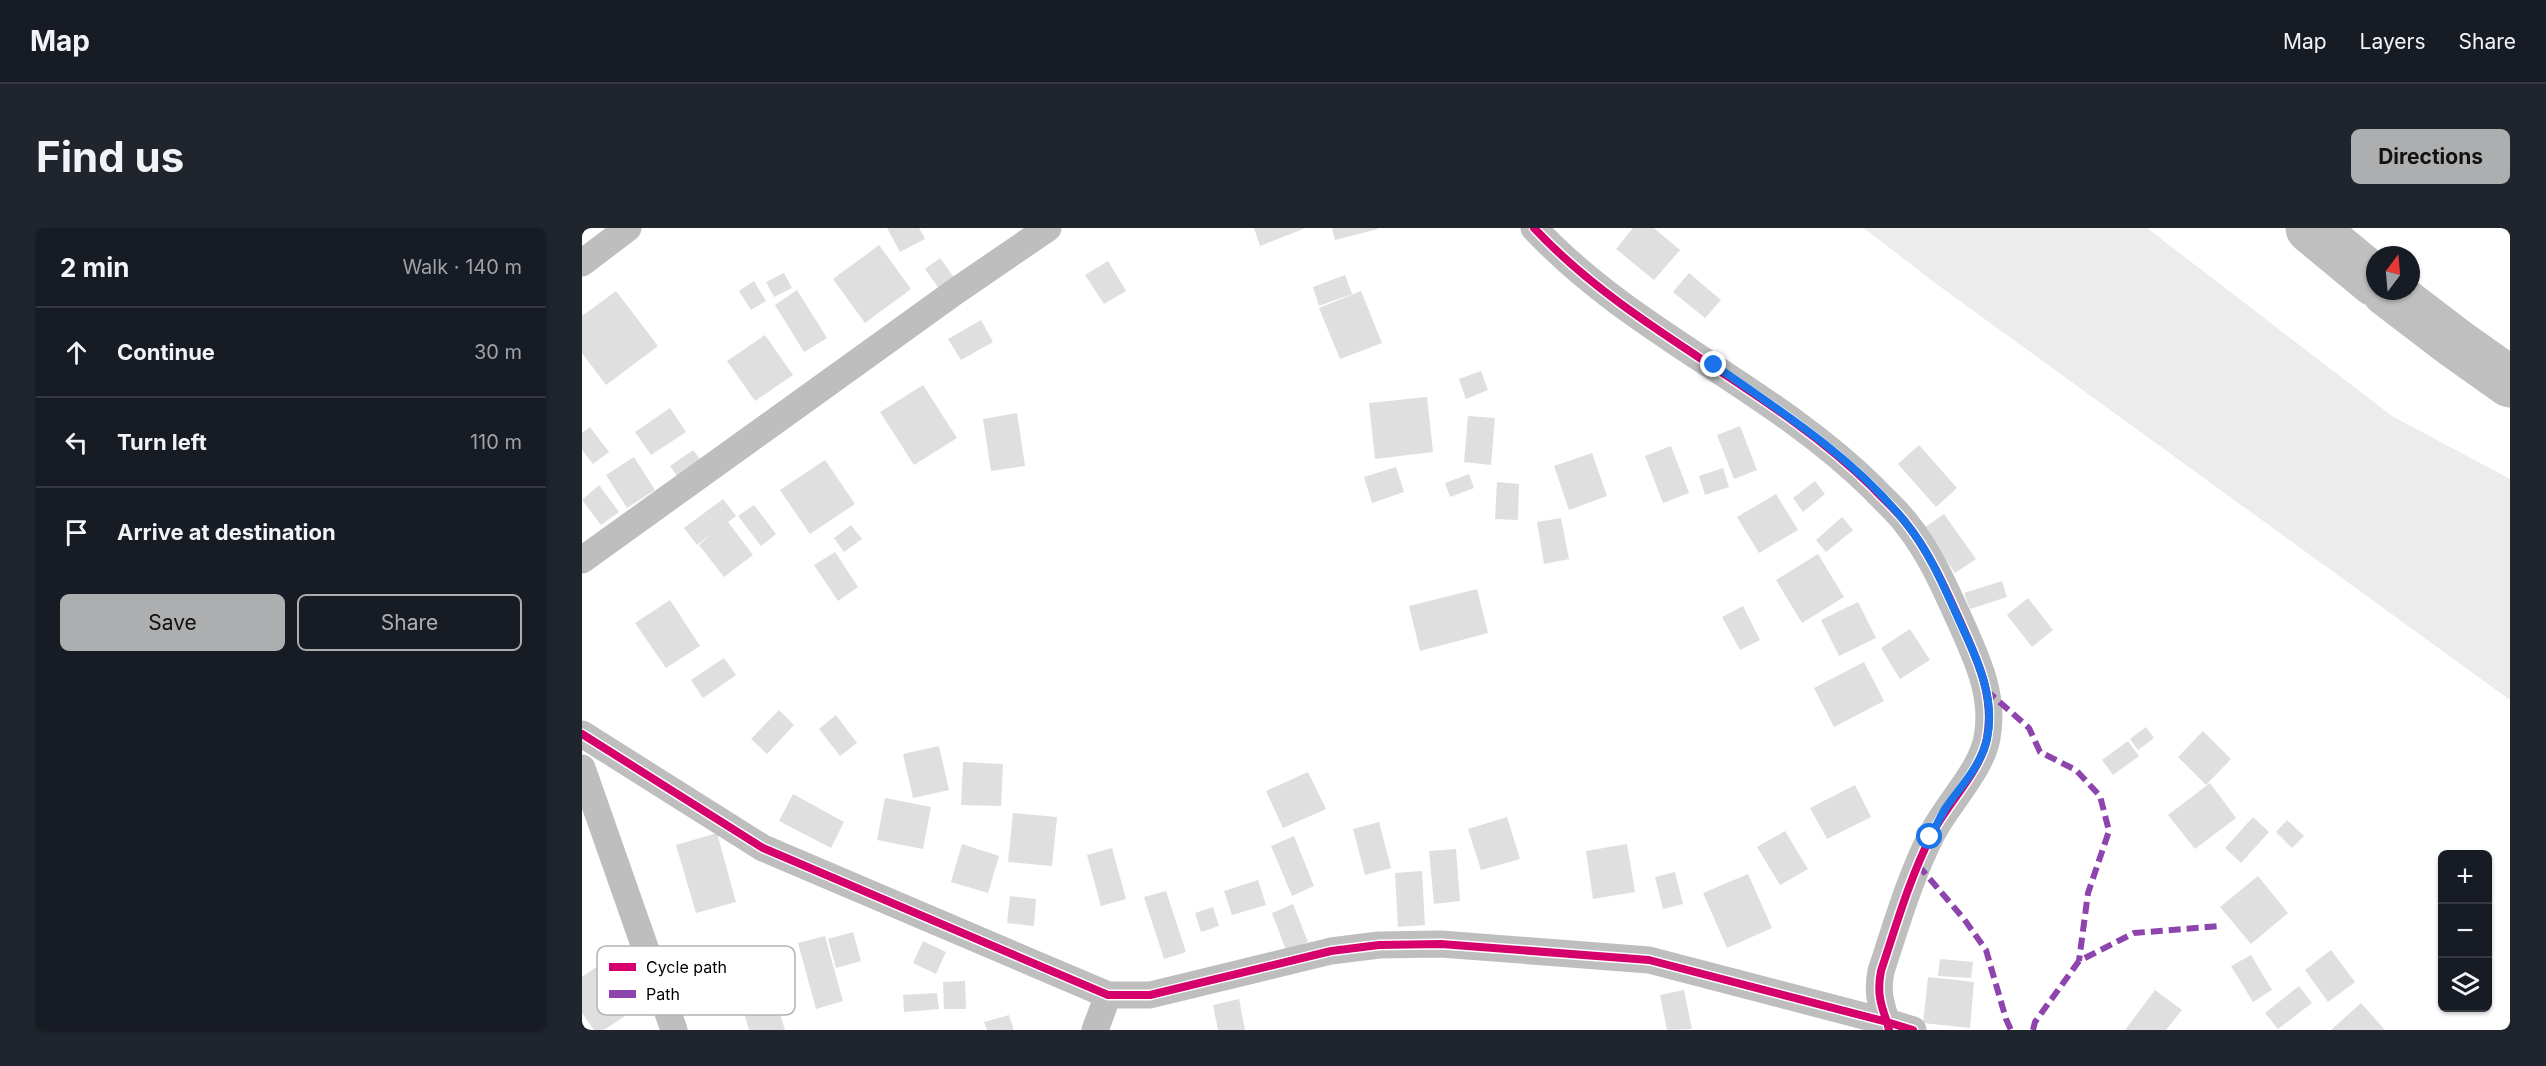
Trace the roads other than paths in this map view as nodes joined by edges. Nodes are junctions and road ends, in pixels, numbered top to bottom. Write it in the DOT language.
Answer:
graph roads {
  1 [pos="628,228"];
  2 [pos="1048,228"];
  3 [pos="1534,228"];
  4 [pos="582,263"];
  5 [pos="582,560"];
  6 [pos="582,734"];
  7 [pos="582,768"];
  8 [pos="645,946"];
  9 [pos="1108,995"];
  10 [pos="669,1015"];
  11 [pos="1888,1026"];
  12 [pos="674,1030"];
  13 [pos="1095,1030"];
  14 [pos="1914,1030"];
  1 -- 4 [label="street"];
  2 -- 5 [label="street"];
  3 -- 11 [label="street"];
  6 -- 9 [label="street"];
  7 -- 8 [label="street"];
  9 -- 11 [label="street"];
  9 -- 13 [label="street"];
  10 -- 12 [label="street"];
  11 -- 14 [label="street"];
}
